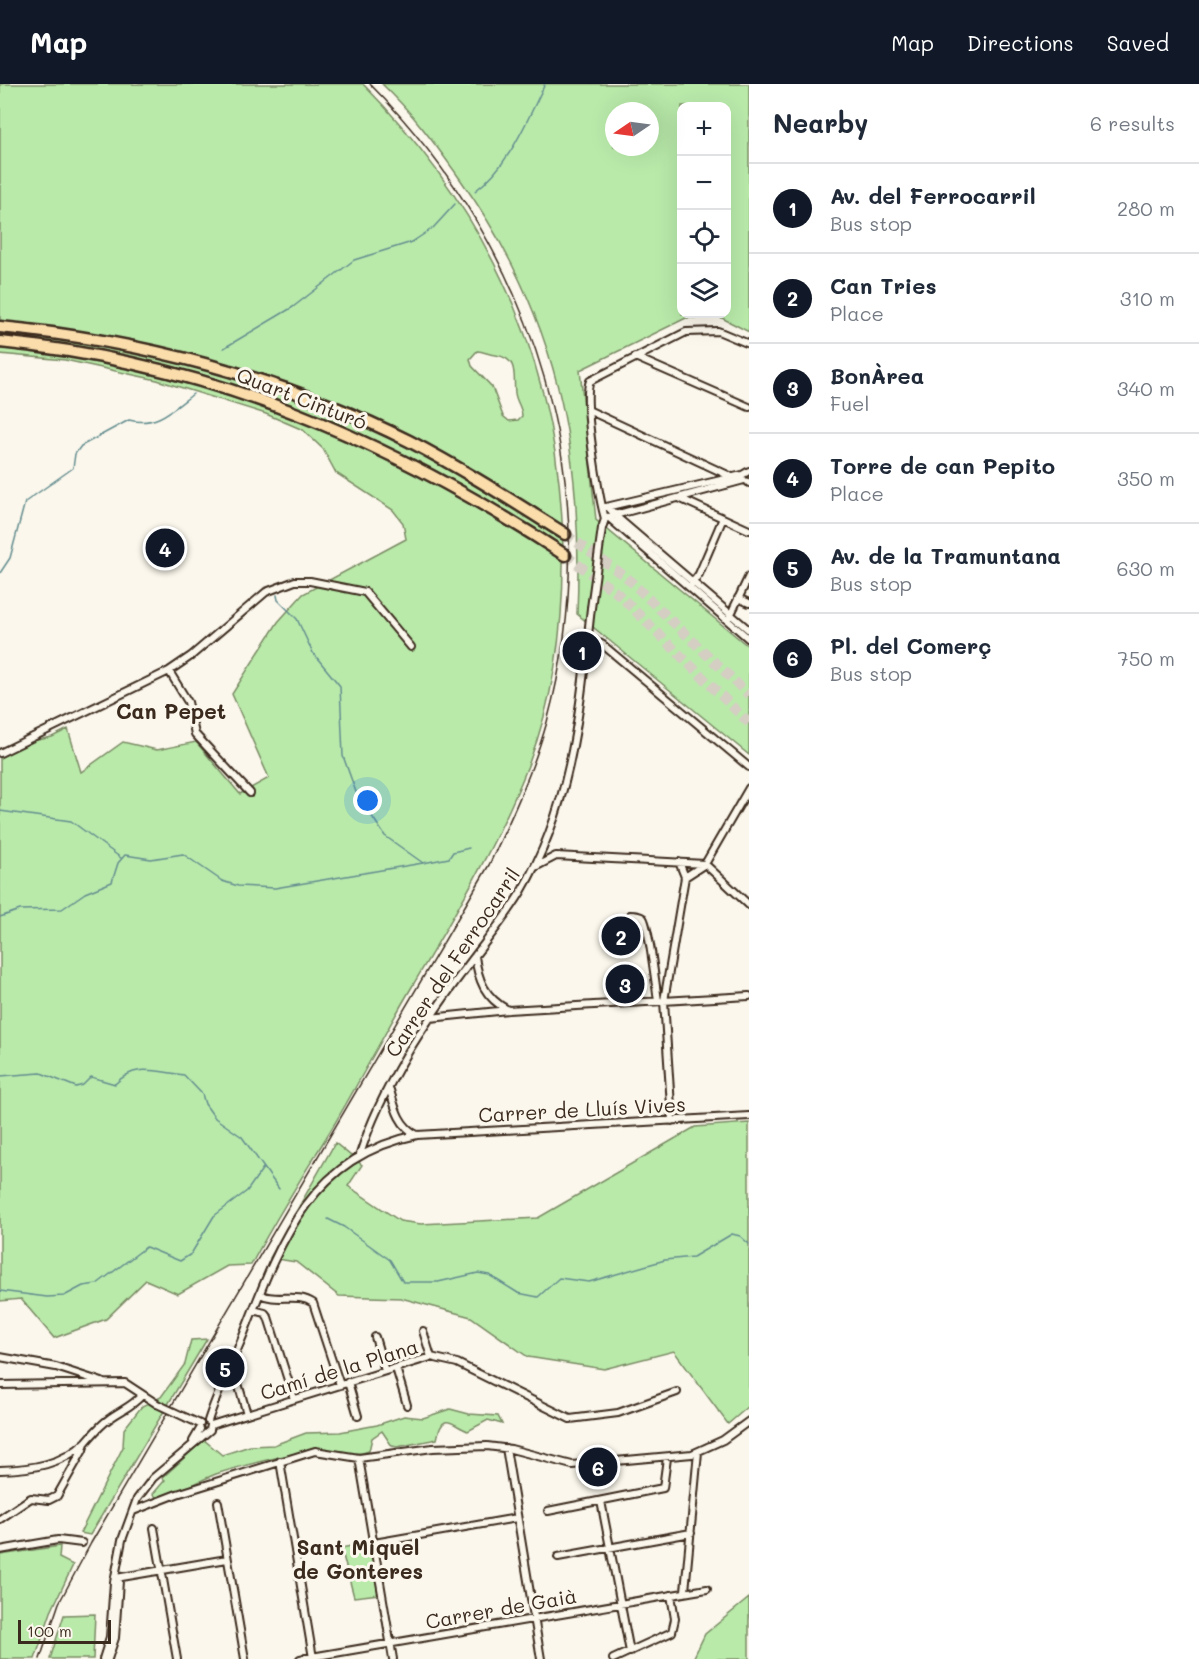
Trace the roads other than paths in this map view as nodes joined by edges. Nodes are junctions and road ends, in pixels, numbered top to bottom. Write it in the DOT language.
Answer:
graph roads {
  1 [pos="0,327"];
  2 [pos="0,342"];
  3 [pos="749,344"];
  4 [pos="634,357"];
  5 [pos="749,407"];
  6 [pos="588,410"];
  7 [pos="749,471"];
  8 [pos="730,476"];
  9 [pos="746,481"];
  10 [pos="678,498"];
  11 [pos="604,506"];
  12 [pos="609,517"];
  13 [pos="723,518"];
  14 [pos="749,530"];
  15 [pos="565,534"];
  16 [pos="565,555"];
  17 [pos="749,576"];
  18 [pos="691,585"];
  19 [pos="738,598"];
  20 [pos="749,603"];
  21 [pos="729,617"];
  22 [pos="749,630"];
  23 [pos="588,637"];
  24 [pos="749,639"];
  25 [pos="411,647"];
  26 [pos="169,671"];
  27 [pos="0,753"];
  28 [pos="749,767"];
  29 [pos="749,788"];
  30 [pos="250,793"];
  31 [pos="547,839"];
  32 [pos="556,856"];
  33 [pos="680,862"];
  34 [pos="705,864"];
  35 [pos="534,868"];
  36 [pos="685,877"];
  37 [pos="749,905"];
  38 [pos="630,915"];
  39 [pos="475,956"];
  40 [pos="749,996"];
  41 [pos="661,1001"];
  42 [pos="440,1004"];
  43 [pos="508,1010"];
  44 [pos="449,1015"];
  45 [pos="430,1018"];
  46 [pos="390,1089"];
  47 [pos="749,1116"];
  48 [pos="672,1121"];
  49 [pos="417,1135"];
  50 [pos="360,1154"];
  51 [pos="260,1294"];
  52 [pos="268,1299"];
  53 [pos="253,1310"];
  54 [pos="266,1312"];
  55 [pos="423,1331"];
  56 [pos="375,1337"];
  57 [pos="0,1357"];
  58 [pos="431,1357"];
  59 [pos="232,1363"];
  60 [pos="396,1368"];
  61 [pos="385,1371"];
  62 [pos="103,1382"];
  63 [pos="348,1382"];
  64 [pos="0,1385"];
  65 [pos="238,1385"];
  66 [pos="340,1385"];
  67 [pos="222,1386"];
  68 [pos="677,1392"];
  69 [pos="142,1395"];
  70 [pos="294,1399"];
  71 [pos="407,1405"];
  72 [pos="247,1414"];
  73 [pos="358,1416"];
  74 [pos="749,1421"];
  75 [pos="209,1423"];
  76 [pos="202,1428"];
  77 [pos="84,1443"];
  78 [pos="506,1448"];
  79 [pos="698,1452"];
  80 [pos="359,1458"];
  81 [pos="667,1458"];
  82 [pos="280,1461"];
  83 [pos="0,1470"];
  84 [pos="218,1502"];
  85 [pos="601,1502"];
  86 [pos="133,1511"];
  87 [pos="548,1511"];
  88 [pos="517,1518"];
  89 [pos="0,1519"];
  90 [pos="154,1528"];
  91 [pos="691,1533"];
  92 [pos="82,1543"];
  93 [pos="374,1543"];
  94 [pos="610,1548"];
  95 [pos="0,1550"];
  96 [pos="558,1557"];
  97 [pos="227,1559"];
  98 [pos="162,1571"];
  99 [pos="116,1578"];
  100 [pos="707,1590"];
  101 [pos="685,1591"];
  102 [pos="671,1595"];
  103 [pos="620,1604"];
  104 [pos="534,1619"];
  105 [pos="391,1643"];
  106 [pos="630,1652"];
  107 [pos="313,1658"];
  108 [pos="103,1659"];
  109 [pos="108,1659"];
  110 [pos="177,1659"];
  111 [pos="246,1659"];
  112 [pos="300,1659"];
  113 [pos="393,1659"];
  114 [pos="542,1659"];
  115 [pos="613,1659"];
  1 -- 15 [label="highway, Quart Cinturó"];
  2 -- 16 [label="highway, Quart Cinturó"];
  3 -- 4 [label="street"];
  4 -- 5 [label="street"];
  4 -- 6 [label="street"];
  6 -- 8 [label="street"];
  6 -- 11 [label="street"];
  7 -- 9 [label="street"];
  8 -- 9 [label="street"];
  8 -- 11 [label="street"];
  9 -- 10 [label="street"];
  10 -- 12 [label="street"];
  10 -- 13 [label="street"];
  11 -- 12 [label="street"];
  12 -- 18 [label="street"];
  12 -- 23 [label="street, Carrer del Ferrocarril, bridge"];
  13 -- 14 [label="street"];
  13 -- 18 [label="street"];
  17 -- 19 [label="street"];
  18 -- 21 [label="street"];
  19 -- 20 [label="street"];
  19 -- 21 [label="street"];
  21 -- 22 [label="street"];
  21 -- 24 [label="street"];
  23 -- 28 [label="street"];
  23 -- 31 [label="street, Carrer del Ferrocarril"];
  25 -- 26 [label="street"];
  26 -- 27 [label="street"];
  26 -- 30 [label="street"];
  29 -- 34 [label="street"];
  31 -- 32 [label="street"];
  31 -- 35 [label="street, Carrer del Ferrocarril"];
  32 -- 33 [label="street"];
  32 -- 35 [label="street"];
  33 -- 34 [label="street"];
  33 -- 36 [label="street"];
  34 -- 36 [label="street"];
  34 -- 37 [label="street"];
  35 -- 39 [label="street, Carrer del Ferrocarril"];
  36 -- 41 [label="street"];
  38 -- 41 [label="street"];
  39 -- 42 [label="street, Carrer del Ferrocarril"];
  39 -- 43 [label="street"];
  40 -- 41 [label="street"];
  41 -- 43 [label="street"];
  41 -- 48 [label="street"];
  42 -- 44 [label="street"];
  42 -- 45 [label="street, Carrer del Ferrocarril"];
  43 -- 44 [label="street"];
  44 -- 45 [label="street"];
  45 -- 46 [label="street, Carrer del Ferrocarril"];
  46 -- 49 [label="street"];
  46 -- 50 [label="street, Carrer del Ferrocarril"];
  47 -- 48 [label="street, Carrer de Lluís Vives"];
  48 -- 49 [label="street, Carrer de Lluís Vives"];
  49 -- 50 [label="street, Carrer de Lluís Vives"];
  50 -- 51 [label="street"];
  51 -- 52 [label="street"];
  51 -- 53 [label="street"];
  52 -- 54 [label="street"];
  52 -- 66 [label="street"];
  53 -- 54 [label="street"];
  53 -- 59 [label="street"];
  54 -- 70 [label="street"];
  55 -- 58 [label="street"];
  56 -- 61 [label="street"];
  57 -- 62 [label="street"];
  58 -- 60 [label="street, Camí de la Plana"];
  58 -- 68 [label="street, Camí de la Plana"];
  59 -- 65 [label="street"];
  59 -- 67 [label="street"];
  60 -- 61 [label="street, Camí de la Plana"];
  60 -- 71 [label="street"];
  61 -- 63 [label="street, Camí de la Plana"];
  62 -- 64 [label="street"];
  62 -- 69 [label="street"];
  63 -- 66 [label="street, Camí de la Plana"];
  63 -- 73 [label="street"];
  65 -- 67 [label="street"];
  65 -- 72 [label="street"];
  66 -- 70 [label="street, Camí de la Plana"];
  67 -- 75 [label="street"];
  69 -- 76 [label="street, bridge"];
  69 -- 77 [label="street"];
  70 -- 72 [label="street, Camí de la Plana"];
  72 -- 75 [label="street, Camí de la Plana"];
  74 -- 79 [label="street"];
  75 -- 76 [label="street, Camí de la Plana"];
  75 -- 76 [label="street"];
  76 -- 86 [label="street"];
  77 -- 83 [label="street"];
  77 -- 89 [label="street"];
  78 -- 80 [label="street"];
  78 -- 81 [label="street"];
  78 -- 88 [label="street"];
  79 -- 81 [label="street"];
  79 -- 91 [label="street"];
  80 -- 82 [label="street"];
  80 -- 93 [label="street"];
  81 -- 85 [label="street"];
  82 -- 86 [label="street"];
  82 -- 107 [label="street"];
  84 -- 97 [label="street"];
  85 -- 87 [label="street"];
  85 -- 94 [label="street"];
  86 -- 99 [label="street"];
  88 -- 93 [label="street"];
  88 -- 104 [label="street"];
  90 -- 98 [label="street"];
  91 -- 94 [label="street"];
  91 -- 101 [label="street"];
  92 -- 95 [label="street"];
  93 -- 105 [label="street"];
  94 -- 96 [label="street"];
  94 -- 103 [label="street"];
  97 -- 98 [label="street"];
  97 -- 111 [label="street"];
  98 -- 99 [label="street"];
  98 -- 110 [label="street"];
  99 -- 108 [label="street"];
  99 -- 109 [label="street"];
  100 -- 101 [label="street, Carrer de Gaià"];
  101 -- 102 [label="street, Carrer de Gaià"];
  102 -- 103 [label="street, Carrer de Gaià"];
  102 -- 106 [label="street"];
  103 -- 104 [label="street, Carrer de Gaià"];
  103 -- 106 [label="street"];
  104 -- 105 [label="street, Carrer de Gaià"];
  104 -- 114 [label="street"];
  105 -- 107 [label="street, Carrer de Gaià"];
  105 -- 113 [label="street"];
  106 -- 115 [label="street"];
  107 -- 112 [label="street, Carrer de Gaià"];
}
